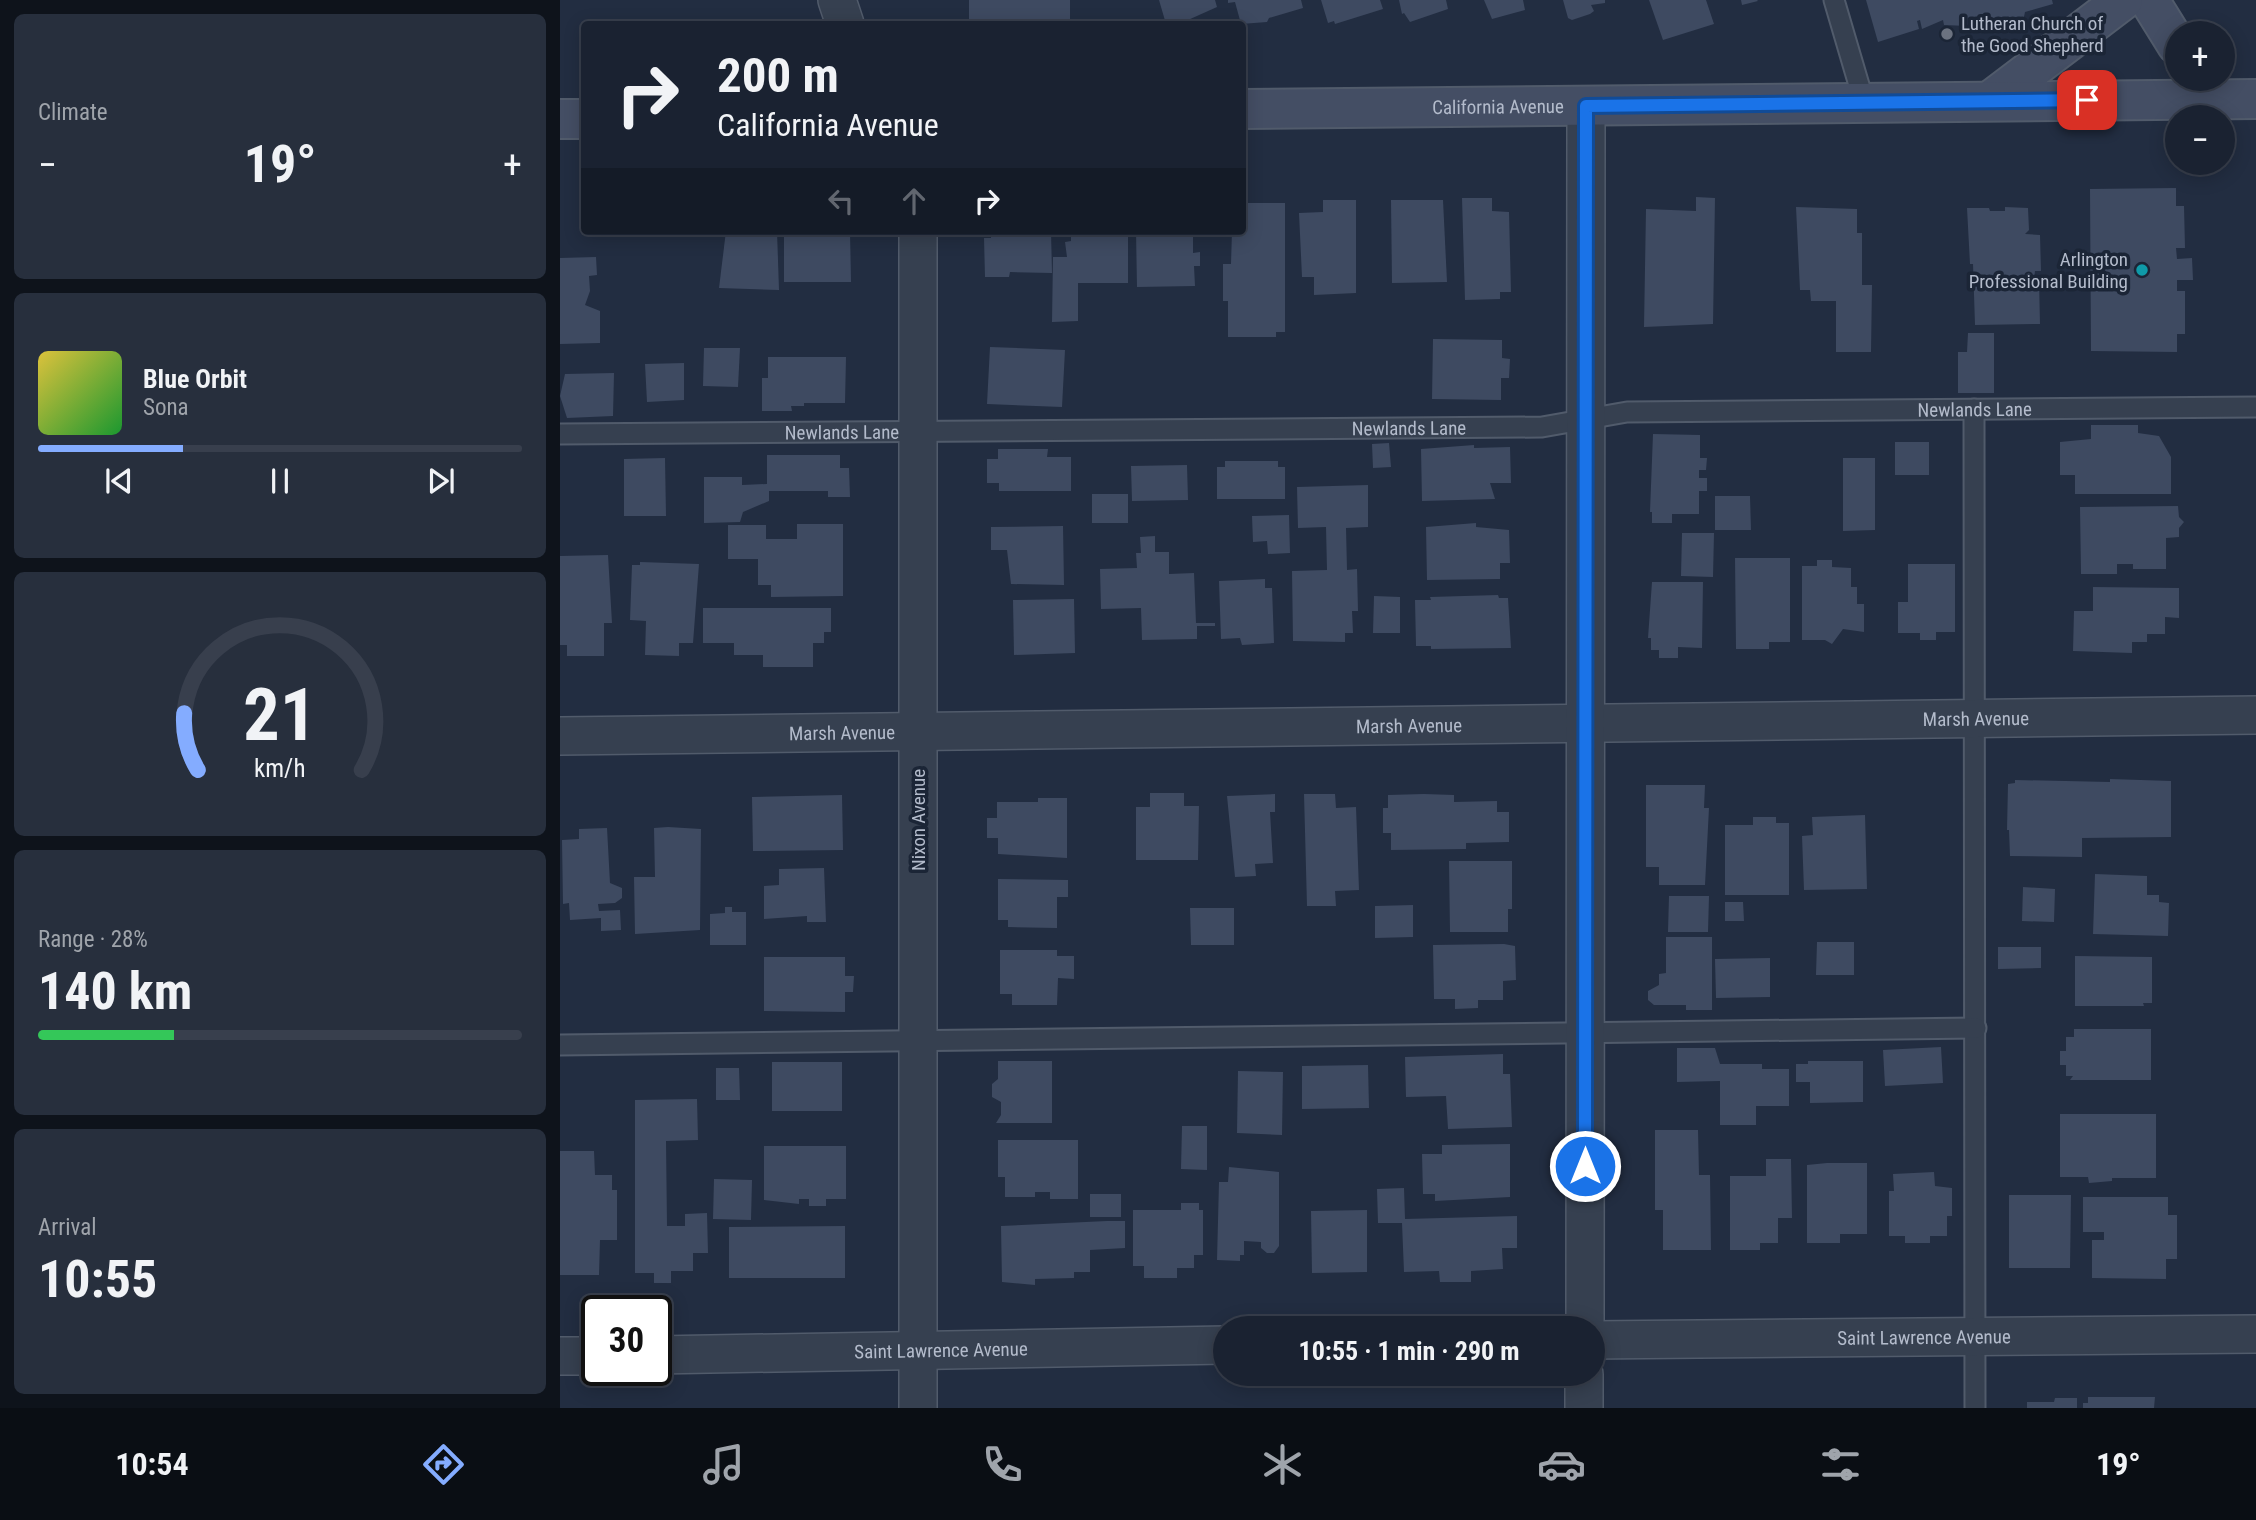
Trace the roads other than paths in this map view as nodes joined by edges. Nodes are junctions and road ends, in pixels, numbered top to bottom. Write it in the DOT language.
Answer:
graph roads {
  1 [pos="837,0"];
  2 [pos="1834,0"];
  3 [pos="2123,0"];
  4 [pos="2148,0"];
  5 [pos="844,21"];
  6 [pos="2165,26"];
  7 [pos="2165,91"];
  8 [pos="2208,91"];
  9 [pos="2256,99"];
  10 [pos="1990,101"];
  11 [pos="1864,102"];
  12 [pos="1586,106"];
  13 [pos="1246,109"];
  14 [pos="560,119"];
  15 [pos="581,119"];
  16 [pos="918,235"];
  17 [pos="2256,407"];
  18 [pos="1974,409"];
  19 [pos="1587,419"];
  20 [pos="919,433"];
  21 [pos="560,434"];
  22 [pos="2256,715"];
  23 [pos="1976,718"];
  24 [pos="1586,721"];
  25 [pos="918,732"];
  26 [pos="560,736"];
  27 [pos="1976,1028"];
  28 [pos="1585,1031"];
  29 [pos="918,1040"];
  30 [pos="560,1045"];
  31 [pos="1584,1316"];
  32 [pos="2256,1334"];
  33 [pos="1976,1336"];
  34 [pos="1605,1340"];
  35 [pos="1213,1345"];
  36 [pos="918,1350"];
  37 [pos="672,1354"];
  38 [pos="560,1356"];
  39 [pos="581,1356"];
  40 [pos="1584,1386"];
  41 [pos="918,1408"];
  42 [pos="1584,1408"];
  43 [pos="1975,1408"];
  1 -- 5 [label="street"];
  2 -- 11 [label="lane"];
  3 -- 10 [label="main road"];
  4 -- 6 [label="main road"];
  7 -- 10 [label="main road, California Avenue"];
  8 -- 9 [label="main road, California Avenue"];
  10 -- 11 [label="main road, California Avenue"];
  11 -- 12 [label="main road, California Avenue"];
  12 -- 13 [label="main road, California Avenue"];
  12 -- 19 [label="street"];
  14 -- 15 [label="main road"];
  16 -- 20 [label="street, Nixon Avenue"];
  17 -- 18 [label="lane, Newlands Lane"];
  18 -- 19 [label="lane, Newlands Lane"];
  18 -- 23 [label="lane"];
  19 -- 20 [label="lane, Newlands Lane"];
  19 -- 24 [label="street"];
  20 -- 21 [label="lane, Newlands Lane"];
  20 -- 25 [label="street, Nixon Avenue"];
  22 -- 23 [label="street, Marsh Avenue"];
  23 -- 24 [label="street, Marsh Avenue"];
  23 -- 27 [label="lane"];
  24 -- 25 [label="street, Marsh Avenue"];
  24 -- 28 [label="street"];
  25 -- 26 [label="street, Marsh Avenue"];
  25 -- 29 [label="street, Nixon Avenue"];
  27 -- 28 [label="lane"];
  27 -- 33 [label="lane"];
  28 -- 29 [label="lane"];
  28 -- 31 [label="street"];
  29 -- 30 [label="lane"];
  29 -- 36 [label="street, Nixon Avenue"];
  32 -- 33 [label="street, Saint Lawrence Avenue"];
  33 -- 34 [label="street, Saint Lawrence Avenue"];
  33 -- 43 [label="lane"];
  35 -- 36 [label="street, Saint Lawrence Avenue"];
  36 -- 37 [label="street, Saint Lawrence Avenue"];
  36 -- 41 [label="street, Nixon Avenue"];
  38 -- 39 [label="street"];
  40 -- 42 [label="street"];
}
